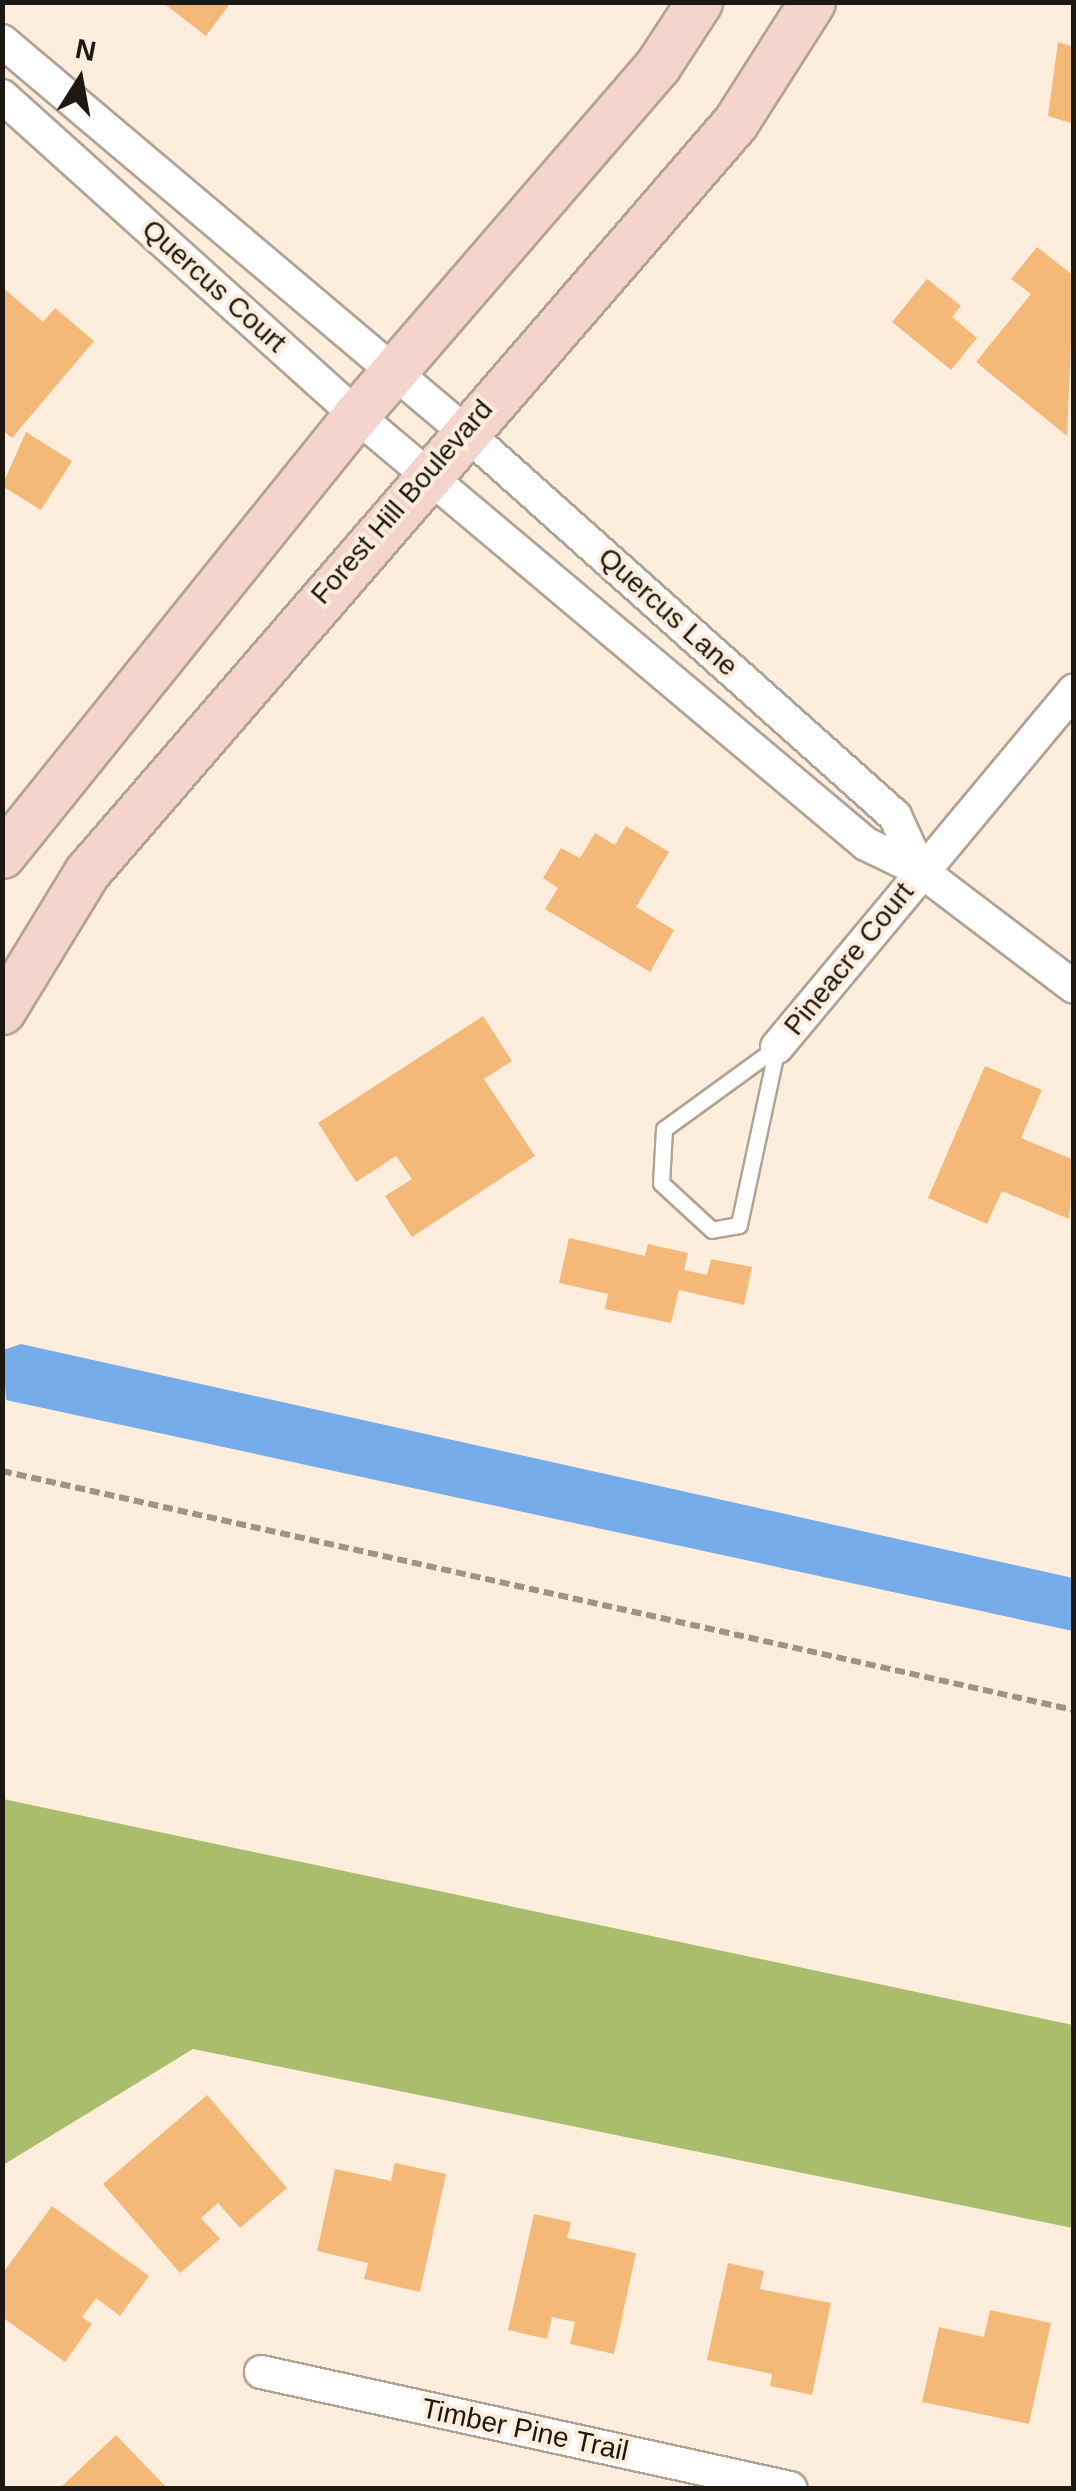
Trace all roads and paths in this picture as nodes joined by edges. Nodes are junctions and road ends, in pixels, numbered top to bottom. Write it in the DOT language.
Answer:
graph roads {
  1 [pos="700,2"];
  2 [pos="812,2"];
  3 [pos="2,42"];
  4 [pos="2,96"];
  5 [pos="137,155"];
  6 [pos="106,189"];
  7 [pos="393,371"];
  8 [pos="356,414"];
  9 [pos="464,431"];
  10 [pos="427,473"];
  11 [pos="1074,690"];
  12 [pos="2,855"];
  13 [pos="920,870"];
  14 [pos="1074,987"];
  15 [pos="2,1011"];
  16 [pos="778,1047"];
  17 [pos="2,1471"];
  18 [pos="1074,1710"];
  19 [pos="261,2372"];
  20 [pos="790,2488"];
  1 -- 7 [label="main road"];
  2 -- 9 [label="main road, Forest Hill Boulevard"];
  3 -- 5 [label="street, Quercus Court"];
  4 -- 6 [label="street, Quercus Court"];
  5 -- 6 [label="street"];
  5 -- 7 [label="street, Quercus Court"];
  6 -- 8 [label="street, Quercus Court"];
  7 -- 8 [label="main road"];
  7 -- 9 [label="street, Quercus Lane"];
  8 -- 10 [label="street, Quercus Court"];
  8 -- 12 [label="main road"];
  9 -- 10 [label="main road, Forest Hill Boulevard"];
  9 -- 13 [label="street, Quercus Lane"];
  10 -- 13 [label="street, Quercus Lane"];
  10 -- 15 [label="main road, Forest Hill Boulevard"];
  11 -- 13 [label="street, Pineacre Court"];
  13 -- 14 [label="street, Quercus Lane"];
  13 -- 16 [label="street, Pineacre Court"];
  16 -- 16 [label="lane"];
  17 -- 18 [label="path"];
  19 -- 20 [label="street, Timber Pine Trail"];
}
